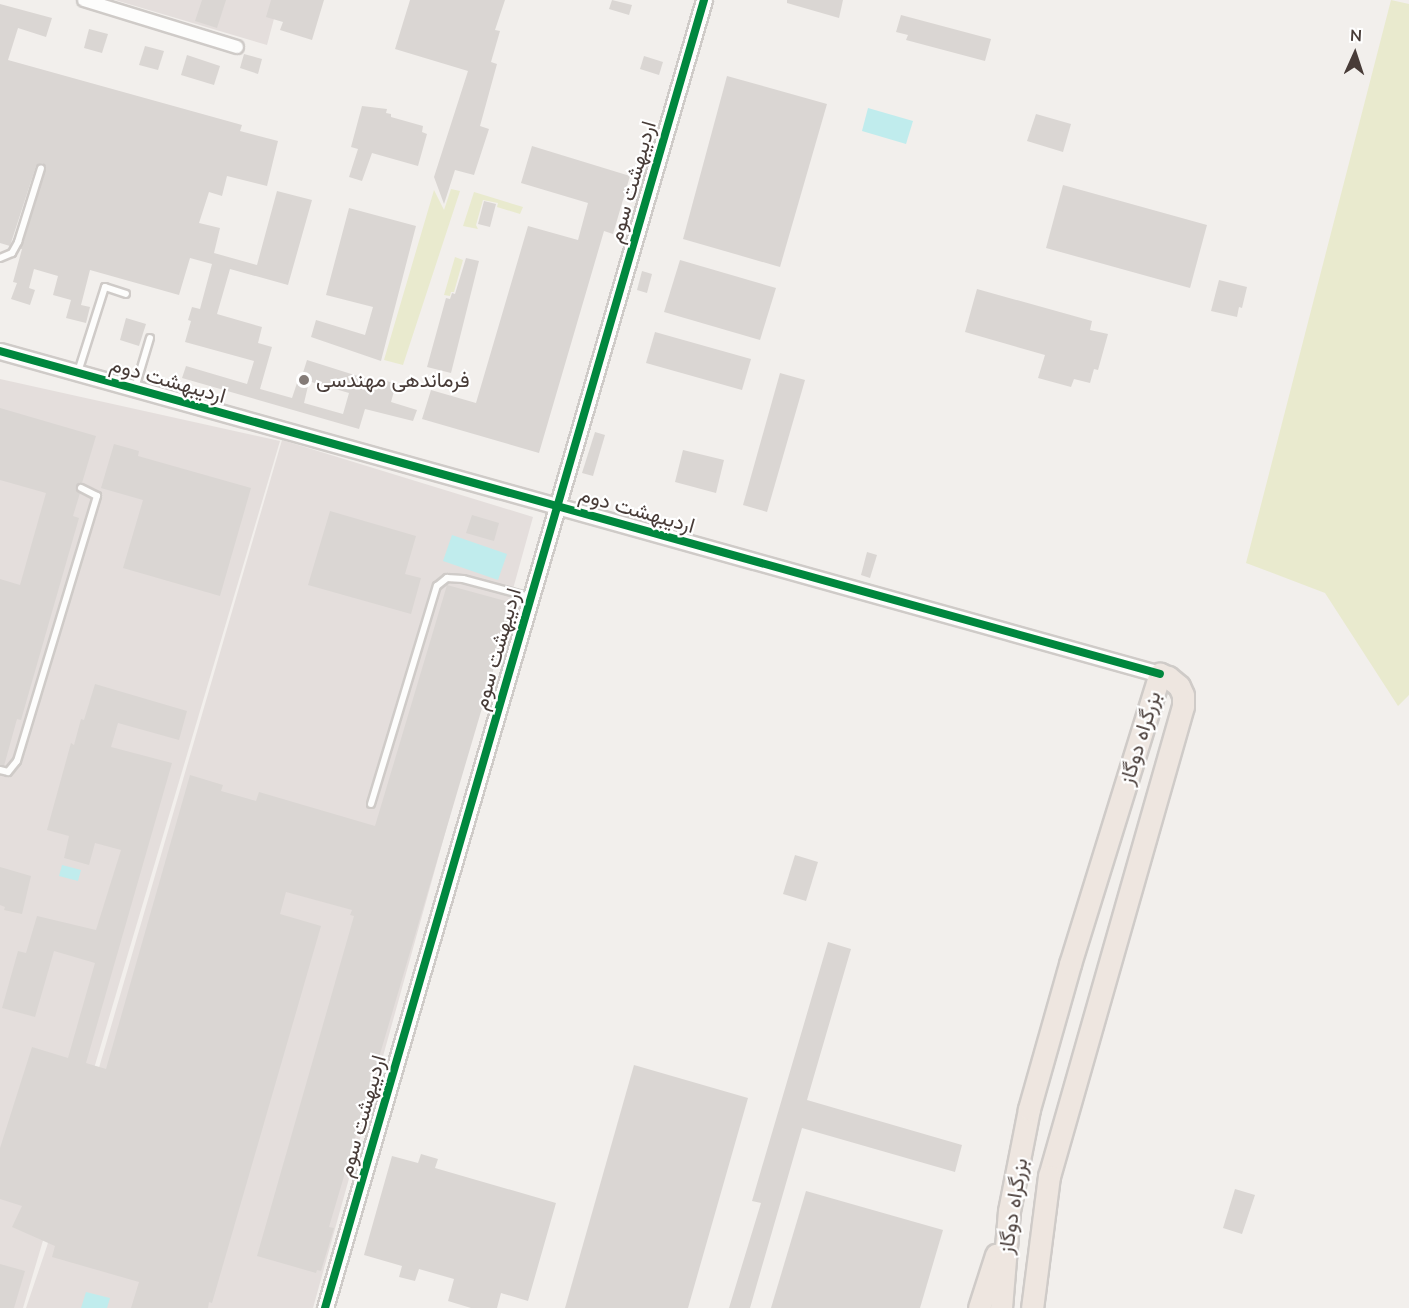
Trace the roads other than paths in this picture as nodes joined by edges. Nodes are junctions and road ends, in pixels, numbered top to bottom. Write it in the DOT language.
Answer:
graph roads {
  1 [pos="84,0"];
  2 [pos="704,0"];
  3 [pos="237,47"];
  4 [pos="41,168"];
  5 [pos="0,258"];
  6 [pos="126,294"];
  7 [pos="150,338"];
  8 [pos="0,351"];
  9 [pos="78,373"];
  10 [pos="135,389"];
  11 [pos="81,488"];
  12 [pos="557,507"];
  13 [pos="531,598"];
  14 [pos="1160,674"];
  15 [pos="0,770"];
  16 [pos="371,804"];
  17 [pos="1009,1211"];
  18 [pos="1039,1248"];
  19 [pos="326,1308"];
  20 [pos="979,1308"];
  21 [pos="1001,1308"];
  22 [pos="1032,1308"];
  23 [pos="1044,1308"];
  1 -- 3 [label="street"];
  2 -- 12 [label="street, اردیبهشت سوم"];
  4 -- 5 [label="lane"];
  6 -- 9 [label="lane"];
  7 -- 10 [label="lane"];
  8 -- 9 [label="street, اردیبهشت دوم"];
  9 -- 10 [label="street, اردیبهشت دوم"];
  10 -- 12 [label="street, اردیبهشت دوم"];
  11 -- 15 [label="lane"];
  12 -- 13 [label="street, اردیبهشت سوم"];
  12 -- 14 [label="street, اردیبهشت دوم"];
  13 -- 16 [label="lane"];
  13 -- 19 [label="street, اردیبهشت سوم"];
  14 -- 17 [label="highway, بزرگراه دوگاز"];
  14 -- 18 [label="highway, بزرگراه دوگاز"];
  17 -- 20 [label="highway"];
  17 -- 21 [label="highway, بزرگراه دوگاز"];
  18 -- 22 [label="highway, بزرگراه دوگاز"];
  18 -- 23 [label="highway"];
}
